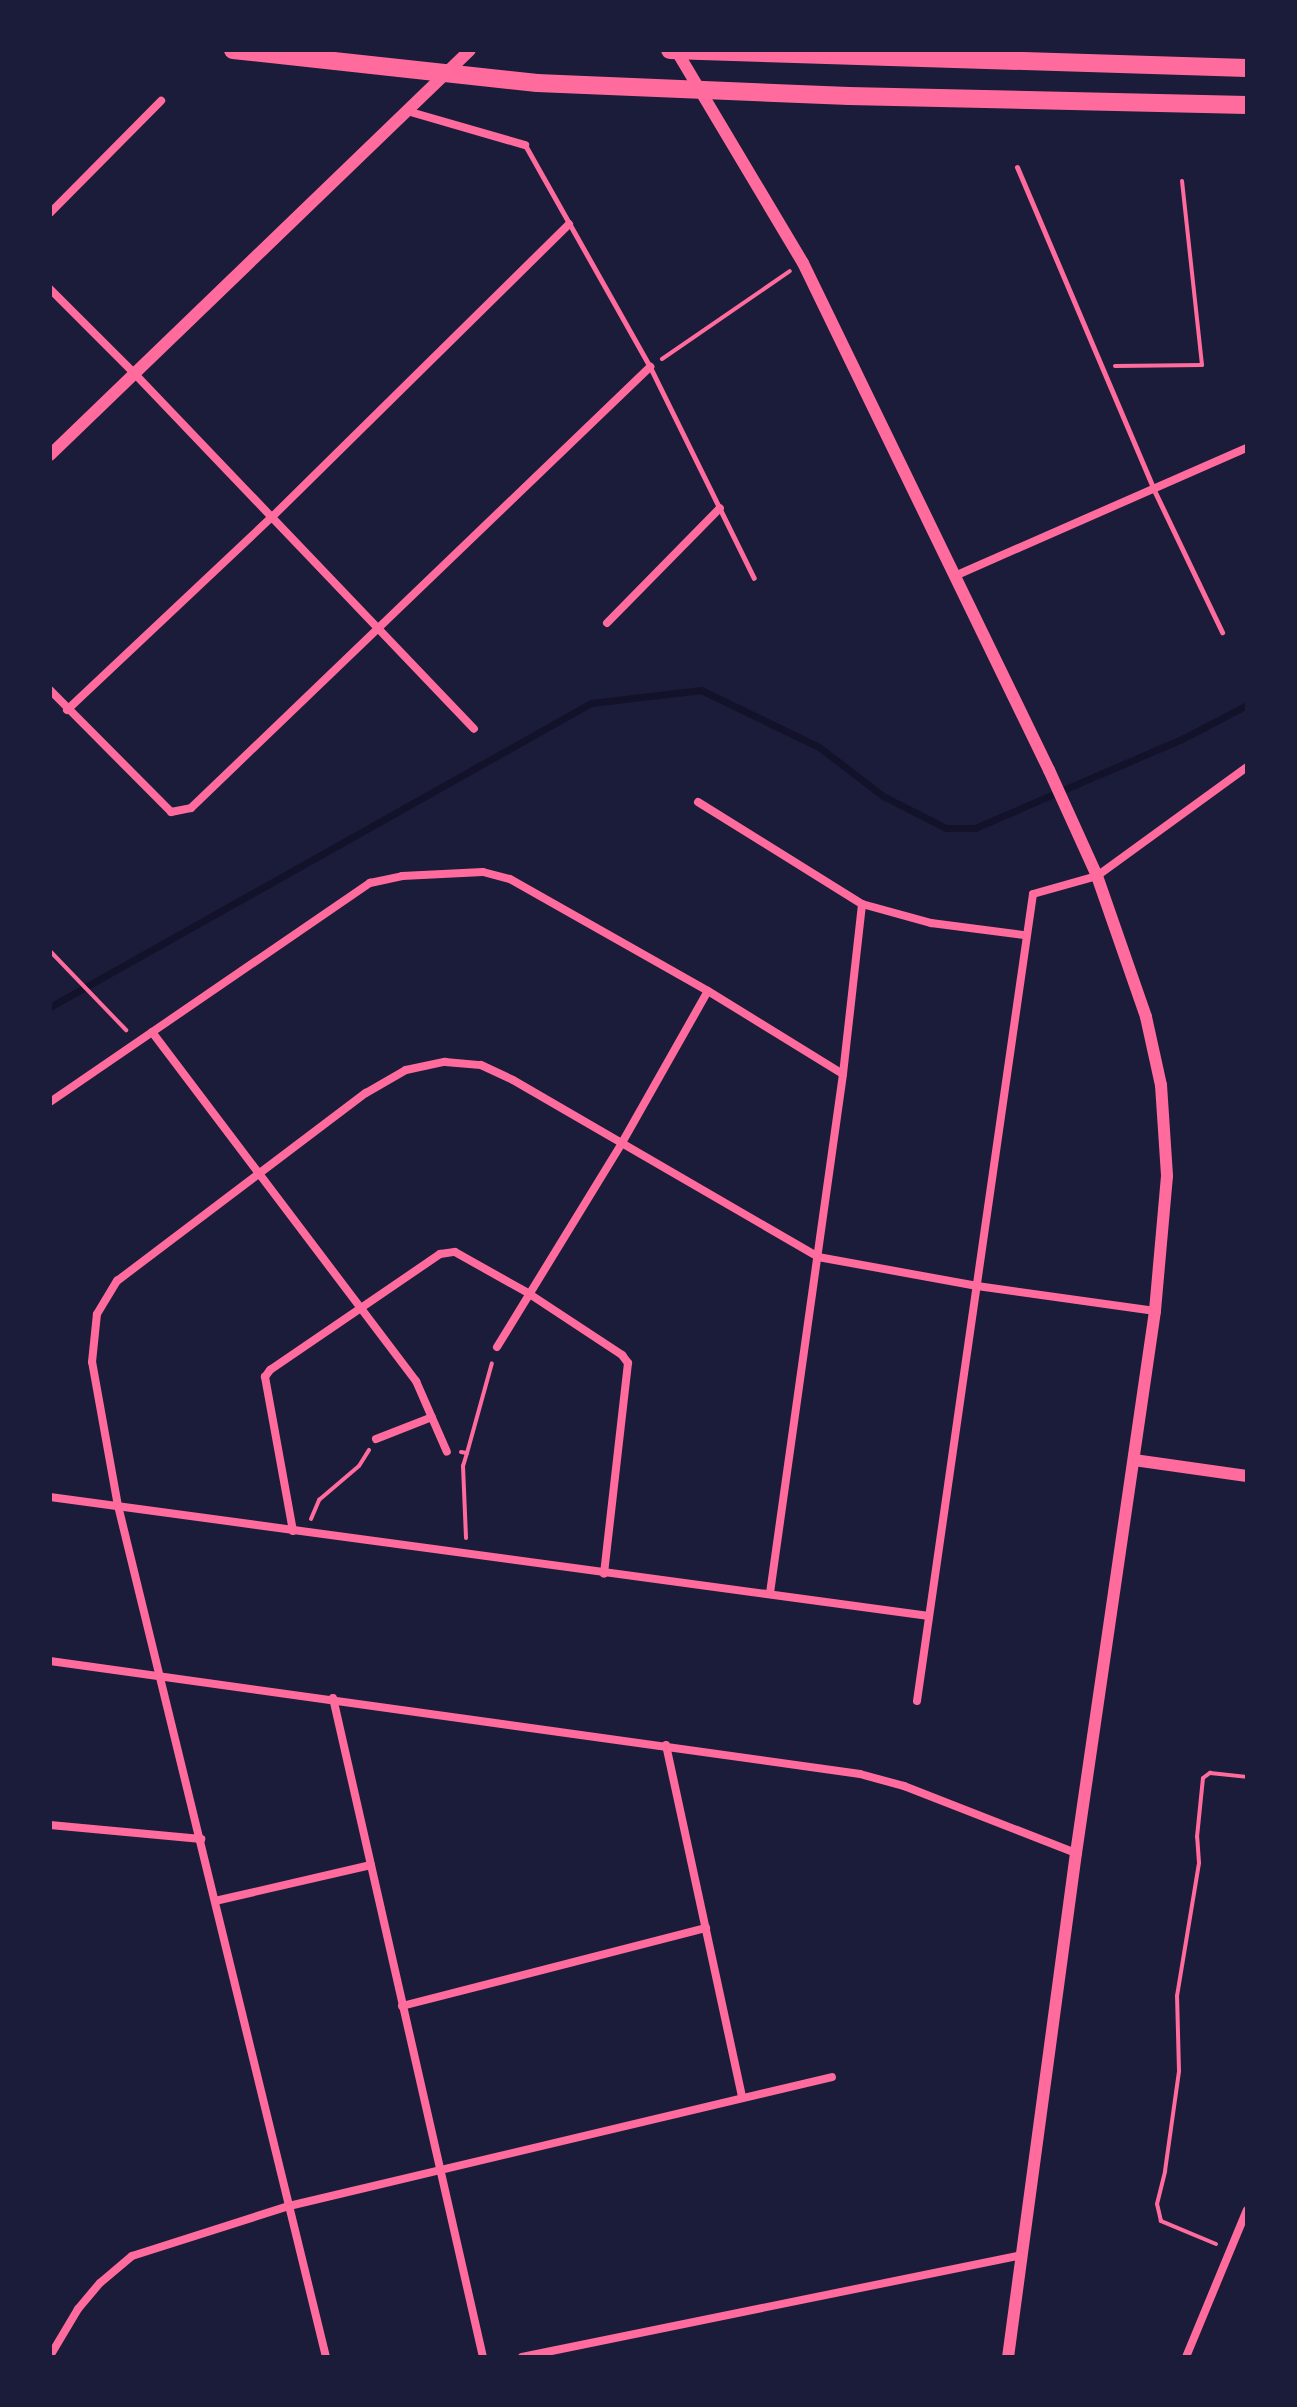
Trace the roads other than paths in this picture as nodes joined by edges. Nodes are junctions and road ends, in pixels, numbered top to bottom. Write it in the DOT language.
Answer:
graph roads {
  1 [pos="233,50"];
  2 [pos="470,50"];
  3 [pos="673,50"];
  4 [pos="1247,68"];
  5 [pos="161,101"];
  6 [pos="1247,105"];
  7 [pos="407,111"];
  8 [pos="525,145"];
  9 [pos="1017,167"];
  10 [pos="50,213"];
  11 [pos="569,224"];
  12 [pos="50,289"];
  13 [pos="650,367"];
  14 [pos="134,373"];
  15 [pos="1247,448"];
  16 [pos="50,455"];
  17 [pos="1153,488"];
  18 [pos="720,508"];
  19 [pos="270,519"];
  20 [pos="957,575"];
  21 [pos="754,578"];
  22 [pos="607,623"];
  23 [pos="379,630"];
  24 [pos="1222,632"];
  25 [pos="50,690"];
  26 [pos="67,710"];
  27 [pos="474,729"];
  28 [pos="1247,767"];
  29 [pos="698,802"];
  30 [pos="1097,876"];
  31 [pos="862,904"];
  32 [pos="1024,935"];
  33 [pos="708,991"];
  34 [pos="152,1032"];
  35 [pos="843,1074"];
  36 [pos="50,1102"];
  37 [pos="623,1141"];
  38 [pos="258,1172"];
  39 [pos="818,1257"];
  40 [pos="977,1286"];
  41 [pos="528,1293"];
  42 [pos="360,1309"];
  43 [pos="1155,1311"];
  44 [pos="497,1347"];
  45 [pos="432,1417"];
  46 [pos="376,1439"];
  47 [pos="447,1452"];
  48 [pos="1134,1460"];
  49 [pos="1247,1476"];
  50 [pos="50,1497"];
  51 [pos="118,1506"];
  52 [pos="293,1531"];
  53 [pos="604,1574"];
  54 [pos="770,1593"];
  55 [pos="929,1616"];
  56 [pos="50,1661"];
  57 [pos="160,1675"];
  58 [pos="333,1698"];
  59 [pos="917,1701"];
  60 [pos="666,1745"];
  61 [pos="50,1825"];
  62 [pos="201,1839"];
  63 [pos="1076,1853"];
  64 [pos="371,1865"];
  65 [pos="215,1901"];
  66 [pos="706,1928"];
  67 [pos="402,2006"];
  68 [pos="832,2077"];
  69 [pos="742,2097"];
  70 [pos="439,2171"];
  71 [pos="289,2206"];
  72 [pos="1247,2210"];
  73 [pos="1022,2255"];
  74 [pos="50,2356"];
  75 [pos="326,2357"];
  76 [pos="483,2357"];
  77 [pos="522,2357"];
  78 [pos="1008,2357"];
  79 [pos="1186,2357"];
  1 -- 6 [label="highway"];
  2 -- 7 [label="street"];
  3 -- 4 [label="highway"];
  3 -- 20 [label="street"];
  5 -- 10 [label="street"];
  7 -- 8 [label="street"];
  7 -- 14 [label="street"];
  8 -- 11 [label="lane"];
  9 -- 17 [label="lane"];
  11 -- 13 [label="lane"];
  11 -- 19 [label="street"];
  12 -- 14 [label="street"];
  13 -- 18 [label="lane"];
  13 -- 23 [label="street"];
  14 -- 16 [label="street"];
  14 -- 19 [label="street"];
  15 -- 17 [label="street"];
  17 -- 20 [label="street"];
  17 -- 24 [label="lane"];
  18 -- 21 [label="lane"];
  18 -- 22 [label="street"];
  19 -- 23 [label="street"];
  19 -- 26 [label="street"];
  20 -- 30 [label="street"];
  23 -- 26 [label="street"];
  23 -- 27 [label="street"];
  25 -- 26 [label="street"];
  28 -- 30 [label="street"];
  29 -- 31 [label="street"];
  30 -- 32 [label="street"];
  30 -- 43 [label="street"];
  31 -- 32 [label="street"];
  31 -- 35 [label="street"];
  32 -- 40 [label="street"];
  33 -- 34 [label="street"];
  33 -- 35 [label="street"];
  33 -- 37 [label="street"];
  34 -- 36 [label="street"];
  34 -- 38 [label="street"];
  35 -- 39 [label="street"];
  37 -- 38 [label="street"];
  37 -- 39 [label="street"];
  37 -- 41 [label="street"];
  38 -- 42 [label="street"];
  38 -- 51 [label="street"];
  39 -- 40 [label="street"];
  39 -- 54 [label="street"];
  40 -- 43 [label="street"];
  40 -- 55 [label="street"];
  41 -- 42 [label="street"];
  41 -- 44 [label="street"];
  41 -- 53 [label="street"];
  42 -- 45 [label="street"];
  42 -- 52 [label="street"];
  43 -- 48 [label="street"];
  45 -- 46 [label="street"];
  45 -- 47 [label="street"];
  48 -- 49 [label="street"];
  48 -- 63 [label="street"];
  50 -- 51 [label="street"];
  51 -- 52 [label="street"];
  51 -- 57 [label="street"];
  52 -- 53 [label="street"];
  53 -- 54 [label="street"];
  54 -- 55 [label="street"];
  55 -- 59 [label="street"];
  56 -- 57 [label="street"];
  57 -- 58 [label="street"];
  57 -- 62 [label="street"];
  58 -- 60 [label="street"];
  58 -- 64 [label="street"];
  60 -- 63 [label="street"];
  60 -- 66 [label="street"];
  61 -- 62 [label="street"];
  62 -- 65 [label="street"];
  63 -- 73 [label="street"];
  64 -- 65 [label="street"];
  64 -- 67 [label="street"];
  65 -- 71 [label="street"];
  66 -- 67 [label="street"];
  66 -- 69 [label="street"];
  67 -- 70 [label="street"];
  68 -- 69 [label="street"];
  69 -- 70 [label="street"];
  70 -- 71 [label="street"];
  70 -- 76 [label="street"];
  71 -- 74 [label="street"];
  71 -- 75 [label="street"];
  72 -- 79 [label="street"];
  73 -- 77 [label="street"];
  73 -- 78 [label="street"];
}
